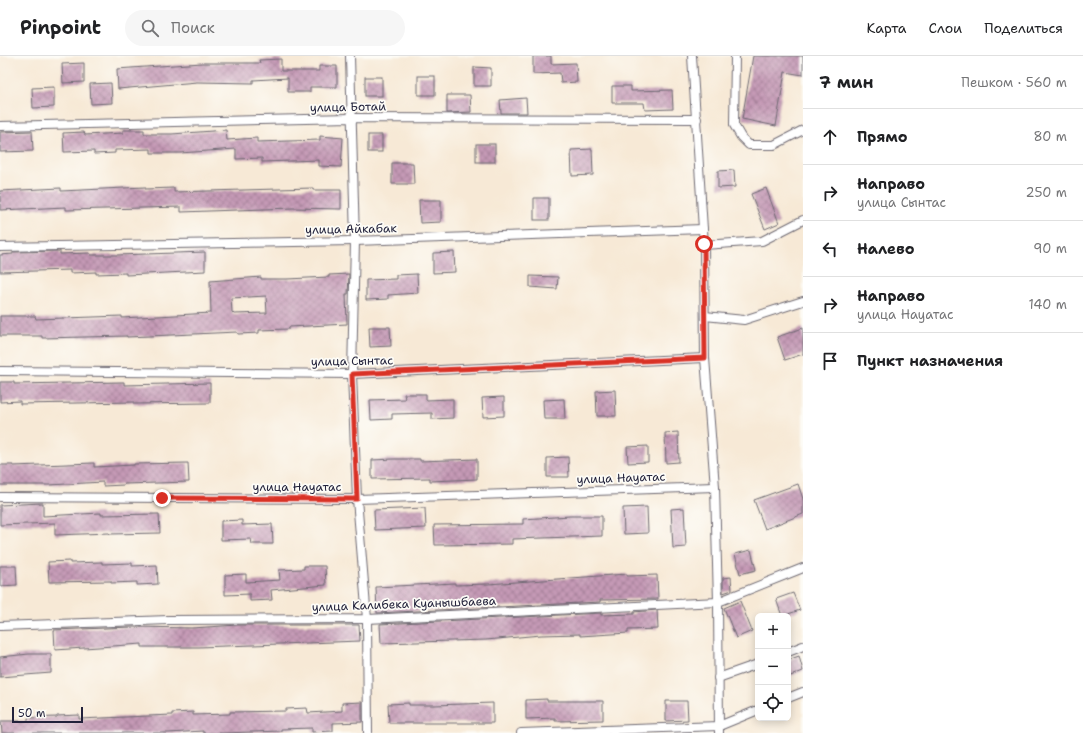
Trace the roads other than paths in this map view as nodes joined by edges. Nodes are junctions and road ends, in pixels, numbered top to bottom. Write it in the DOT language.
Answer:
graph roads {
  1 [pos="350,56"];
  2 [pos="692,56"];
  3 [pos="734,56"];
  4 [pos="351,118"];
  5 [pos="697,119"];
  6 [pos="0,126"];
  7 [pos="803,130"];
  8 [pos="803,220"];
  9 [pos="703,229"];
  10 [pos="355,241"];
  11 [pos="704,244"];
  12 [pos="0,247"];
  13 [pos="803,301"];
  14 [pos="705,316"];
  15 [pos="705,358"];
  16 [pos="0,371"];
  17 [pos="352,374"];
  18 [pos="714,487"];
  19 [pos="0,497"];
  20 [pos="357,499"];
  21 [pos="803,568"];
  22 [pos="718,602"];
  23 [pos="367,619"];
  24 [pos="0,626"];
  25 [pos="803,646"];
  26 [pos="791,651"];
  27 [pos="755,665"];
  28 [pos="718,678"];
  29 [pos="803,692"];
  30 [pos="791,697"];
  31 [pos="755,711"];
  32 [pos="719,729"];
  33 [pos="368,733"];
  34 [pos="521,733"];
  1 -- 4 [label="street"];
  2 -- 5 [label="street"];
  3 -- 7 [label="street"];
  4 -- 5 [label="street, улица Ботай"];
  4 -- 6 [label="street, улица Ботай"];
  4 -- 10 [label="street"];
  5 -- 9 [label="street"];
  8 -- 11 [label="street"];
  9 -- 10 [label="street, улица Айкабак"];
  9 -- 11 [label="street"];
  10 -- 12 [label="street, улица Айкабак"];
  10 -- 17 [label="street"];
  11 -- 14 [label="street"];
  13 -- 14 [label="street"];
  14 -- 15 [label="street"];
  15 -- 17 [label="street, улица Сынтас"];
  15 -- 18 [label="street"];
  16 -- 17 [label="street, улица Сынтас"];
  17 -- 20 [label="street"];
  18 -- 20 [label="street, улица Науатас"];
  18 -- 22 [label="street"];
  19 -- 20 [label="street, улица Науатас"];
  20 -- 23 [label="street"];
  21 -- 22 [label="street, улица Калибека Куанышбаева"];
  22 -- 23 [label="street, улица Калибека Куанышбаева"];
  22 -- 28 [label="street"];
  23 -- 24 [label="street, улица Калибека Куанышбаева"];
  23 -- 33 [label="street"];
  25 -- 26 [label="street"];
  27 -- 28 [label="street"];
  28 -- 32 [label="street"];
  29 -- 30 [label="street"];
  31 -- 32 [label="street"];
  32 -- 34 [label="street"];
}
